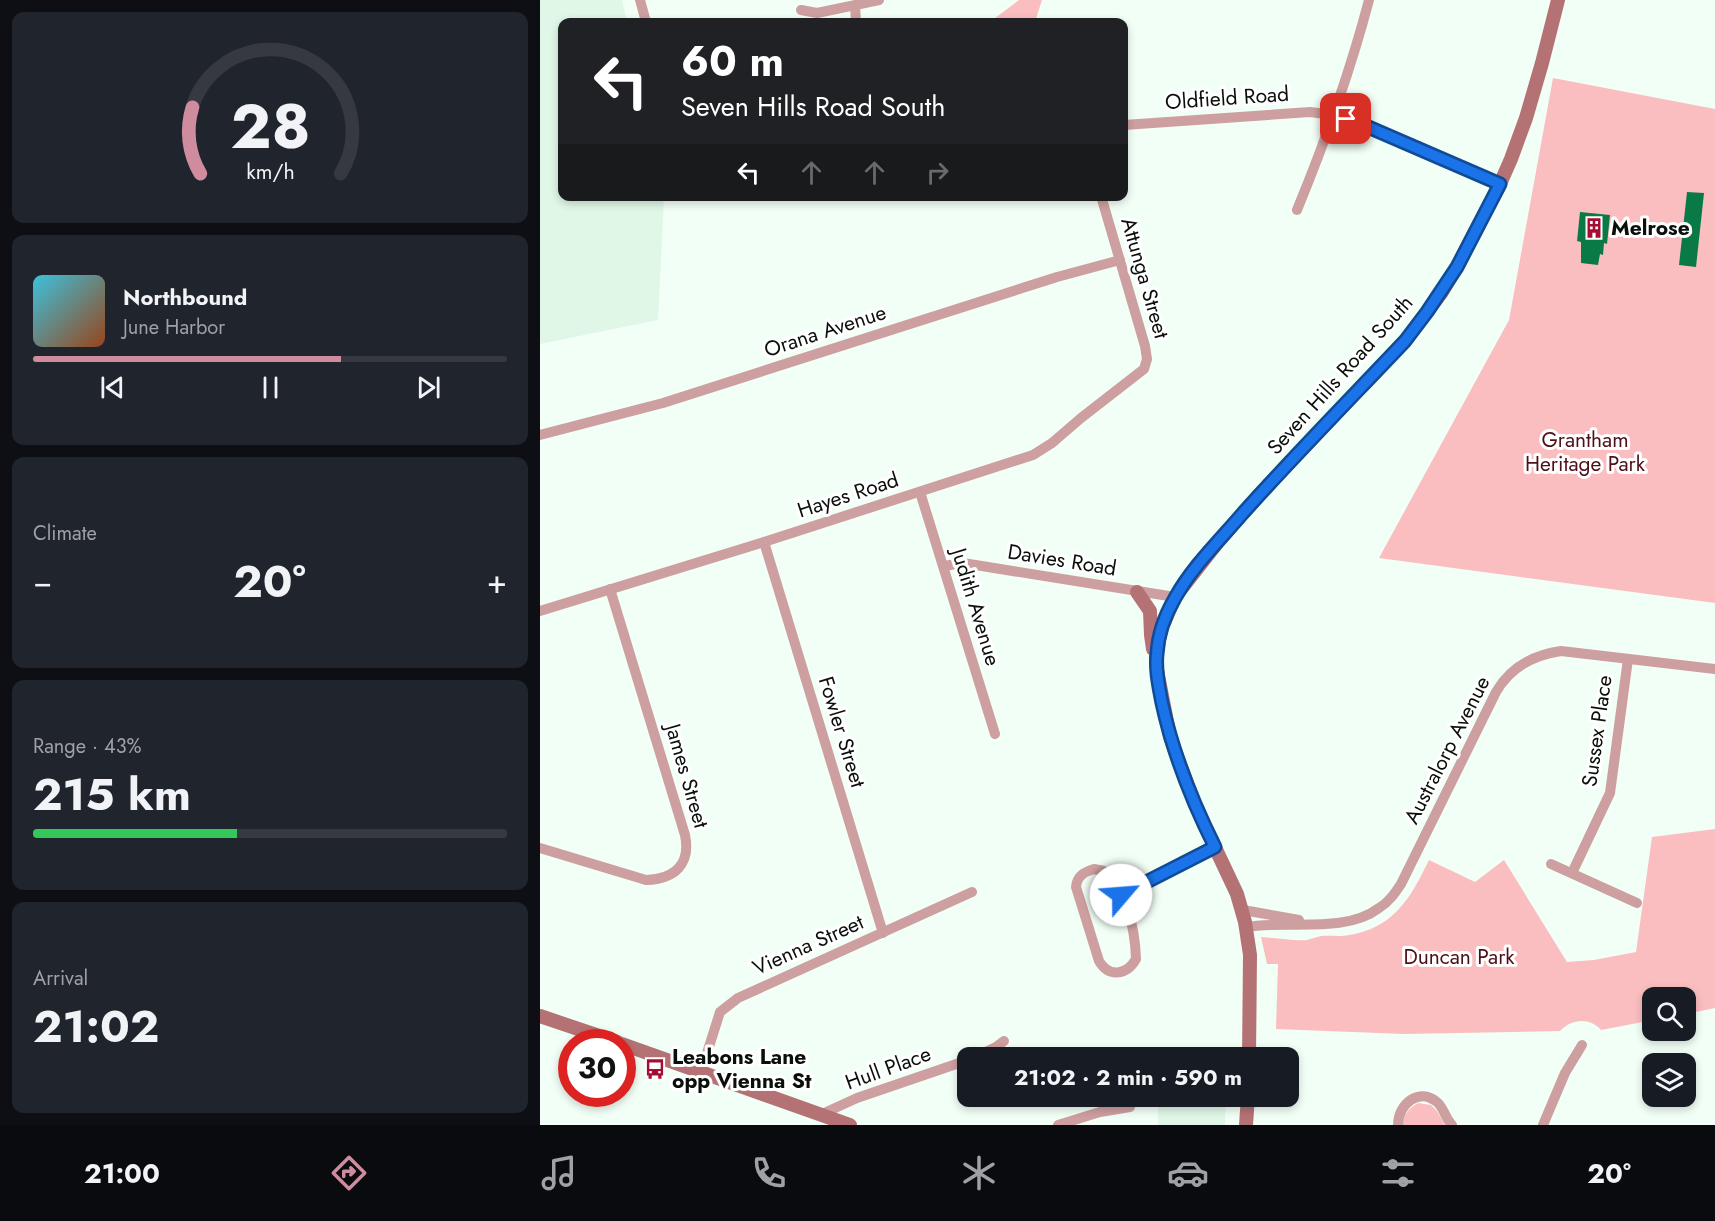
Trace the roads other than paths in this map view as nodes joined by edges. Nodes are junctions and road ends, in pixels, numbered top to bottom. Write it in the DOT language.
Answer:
graph roads {
  1 [pos="640,0"];
  2 [pos="879,0"];
  3 [pos="1369,0"];
  4 [pos="1558,0"];
  5 [pos="855,6"];
  6 [pos="801,10"];
  7 [pos="645,18"];
  8 [pos="856,18"];
  9 [pos="1333,115"];
  10 [pos="1128,125"];
  11 [pos="1500,184"];
  12 [pos="1102,201"];
  13 [pos="1297,210"];
  14 [pos="1120,260"];
  15 [pos="1144,369"];
  16 [pos="540,435"];
  17 [pos="920,492"];
  18 [pos="764,542"];
  19 [pos="944,566"];
  20 [pos="610,589"];
  21 [pos="1137,592"];
  22 [pos="1175,597"];
  23 [pos="540,611"];
  24 [pos="1156,656"];
  25 [pos="1628,659"];
  26 [pos="1715,669"];
  27 [pos="995,734"];
  28 [pos="1215,847"];
  29 [pos="540,848"];
  30 [pos="1551,864"];
  31 [pos="1572,873"];
  32 [pos="972,892"];
  33 [pos="1121,895"];
  34 [pos="1637,903"];
  35 [pos="1243,910"];
  36 [pos="1320,923"];
  37 [pos="1246,927"];
  38 [pos="883,933"];
  39 [pos="540,1016"];
  40 [pos="578,1029"];
  41 [pos="1004,1041"];
  42 [pos="1582,1045"];
  43 [pos="996,1047"];
  44 [pos="1249,1047"];
  45 [pos="636,1049"];
  46 [pos="957,1064"];
  47 [pos="701,1072"];
  48 [pos="1130,1107"];
  49 [pos="1247,1107"];
  50 [pos="822,1114"];
  51 [pos="850,1125"];
  52 [pos="1058,1125"];
  53 [pos="1246,1125"];
  54 [pos="1398,1125"];
  55 [pos="1452,1125"];
  56 [pos="1543,1125"];
  1 -- 7 [label="street"];
  2 -- 5 [label="street"];
  3 -- 9 [label="street"];
  4 -- 11 [label="street, Seven Hills Road South"];
  5 -- 6 [label="street"];
  5 -- 8 [label="street"];
  9 -- 10 [label="street, Oldfield Road"];
  9 -- 11 [label="street, Oldfield Road"];
  9 -- 13 [label="street"];
  11 -- 22 [label="street, Seven Hills Road South"];
  12 -- 14 [label="street, Attunga Street"];
  14 -- 15 [label="street, Attunga Street"];
  14 -- 16 [label="street, Orana Avenue"];
  15 -- 17 [label="street, Hayes Road"];
  17 -- 18 [label="street, Hayes Road"];
  17 -- 19 [label="street, Judith Avenue"];
  18 -- 20 [label="street, Hayes Road"];
  18 -- 38 [label="street, Fowler Street"];
  19 -- 21 [label="street, Davies Road"];
  19 -- 27 [label="street, Judith Avenue"];
  20 -- 23 [label="street, Hayes Road"];
  20 -- 29 [label="street, James Street"];
  21 -- 22 [label="street, Davies Road"];
  21 -- 24 [label="street, Seven Hills Road South"];
  22 -- 24 [label="street, Seven Hills Road South"];
  24 -- 28 [label="street, Seven Hills Road South"];
  25 -- 26 [label="street, Australorp Avenue"];
  25 -- 31 [label="street, Sussex Place"];
  25 -- 36 [label="street, Australorp Avenue"];
  28 -- 33 [label="street"];
  28 -- 35 [label="street, Seven Hills Road South"];
  30 -- 31 [label="street"];
  31 -- 34 [label="street"];
  32 -- 38 [label="street, Vienna Street"];
  33 -- 33 [label="street"];
  35 -- 36 [label="street, Australorp Avenue"];
  35 -- 37 [label="street, Seven Hills Road South"];
  36 -- 37 [label="street, Australorp Avenue"];
  37 -- 44 [label="street, Seven Hills Road South"];
  38 -- 47 [label="street, Vienna Street"];
  39 -- 40 [label="street"];
  41 -- 43 [label="street"];
  42 -- 56 [label="street"];
  45 -- 47 [label="street"];
  46 -- 50 [label="street, Hull Place"];
  47 -- 50 [label="street"];
  48 -- 52 [label="street"];
  49 -- 53 [label="street"];
  50 -- 51 [label="street"];
  54 -- 55 [label="street"];
}
